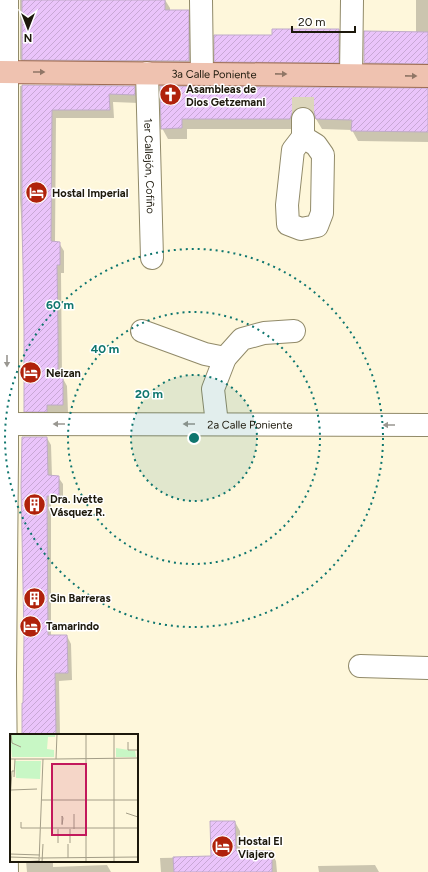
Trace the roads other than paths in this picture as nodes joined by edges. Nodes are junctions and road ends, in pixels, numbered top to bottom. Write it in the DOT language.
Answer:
graph roads {
  1 [pos="7,0"];
  2 [pos="201,0"];
  3 [pos="352,0"];
  4 [pos="3,72"];
  5 [pos="147,73"];
  6 [pos="202,73"];
  7 [pos="351,75"];
  8 [pos="428,76"];
  9 [pos="152,258"];
  10 [pos="3,260"];
  11 [pos="142,331"];
  12 [pos="294,331"];
  13 [pos="225,358"];
  14 [pos="4,424"];
  15 [pos="218,424"];
  16 [pos="428,425"];
  17 [pos="360,666"];
  18 [pos="428,668"];
  19 [pos="7,872"];
  1 -- 4 [label="street"];
  2 -- 6 [label="street"];
  3 -- 7 [label="street"];
  4 -- 5 [label="main road, 3a Calle Poniente, one-way"];
  4 -- 10 [label="street"];
  5 -- 6 [label="main road, 3a Calle Poniente"];
  5 -- 9 [label="street, 1er Callejón, Cofiño"];
  6 -- 7 [label="main road, 3a Calle Poniente, one-way"];
  7 -- 8 [label="main road, 3a Calle Poniente, one-way"];
  10 -- 14 [label="street, one-way"];
  11 -- 13 [label="street"];
  12 -- 13 [label="street"];
  13 -- 15 [label="street"];
  15 -- 14 [label="street, 2a Calle Poniente, one-way"];
  14 -- 19 [label="street"];
  16 -- 15 [label="street, 2a Calle Poniente, one-way"];
  17 -- 18 [label="street"];
}
